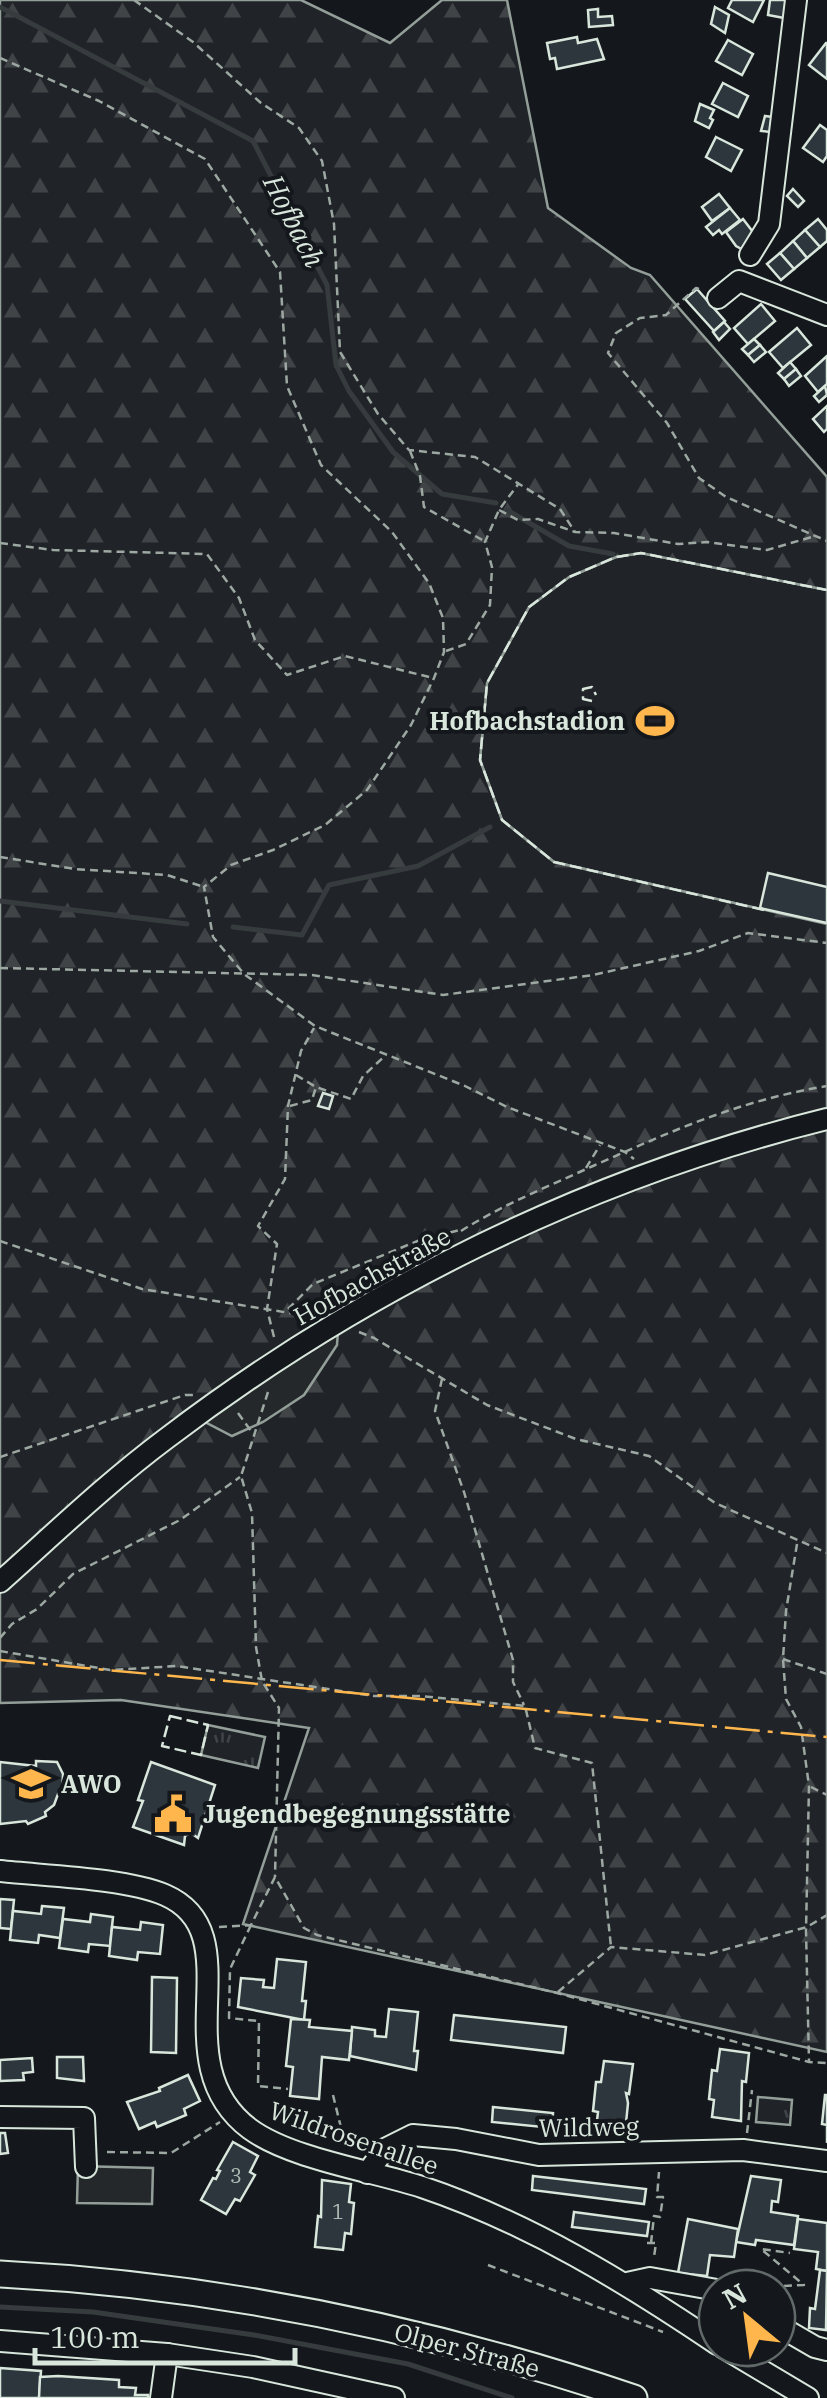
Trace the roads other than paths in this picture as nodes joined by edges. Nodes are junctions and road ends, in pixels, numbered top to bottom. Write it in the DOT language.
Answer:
graph roads {
  1 [pos="796,0"];
  2 [pos="750,255"];
  3 [pos="718,298"];
  4 [pos="827,315"];
  5 [pos="827,1120"];
  6 [pos="0,1582"];
  7 [pos="0,1871"];
  8 [pos="0,2117"];
  9 [pos="86,2159"];
  10 [pos="827,2162"];
  11 [pos="367,2173"];
  12 [pos="0,2274"];
  13 [pos="626,2283"];
  14 [pos="697,2286"];
  15 [pos="697,2331"];
  16 [pos="797,2337"];
  17 [pos="0,2341"];
  18 [pos="827,2350"];
  19 [pos="167,2354"];
  20 [pos="758,2368"];
  21 [pos="161,2398"];
  22 [pos="394,2398"];
  23 [pos="634,2398"];
  24 [pos="808,2398"];
  1 -- 2 [label="street"];
  3 -- 4 [label="street"];
  5 -- 6 [label="street, Hofbachstraße"];
  7 -- 11 [label="street, Wildrosenallee"];
  8 -- 9 [label="street"];
  10 -- 11 [label="street, Wildweg"];
  11 -- 13 [label="street, Wildrosenallee"];
  12 -- 23 [label="main road, Olper Straße"];
  13 -- 14 [label="street"];
  13 -- 15 [label="street, Wildrosenallee"];
  16 -- 18 [label="street"];
  17 -- 19 [label="street"];
  19 -- 21 [label="street"];
  19 -- 22 [label="street"];
  20 -- 24 [label="street"];
}
